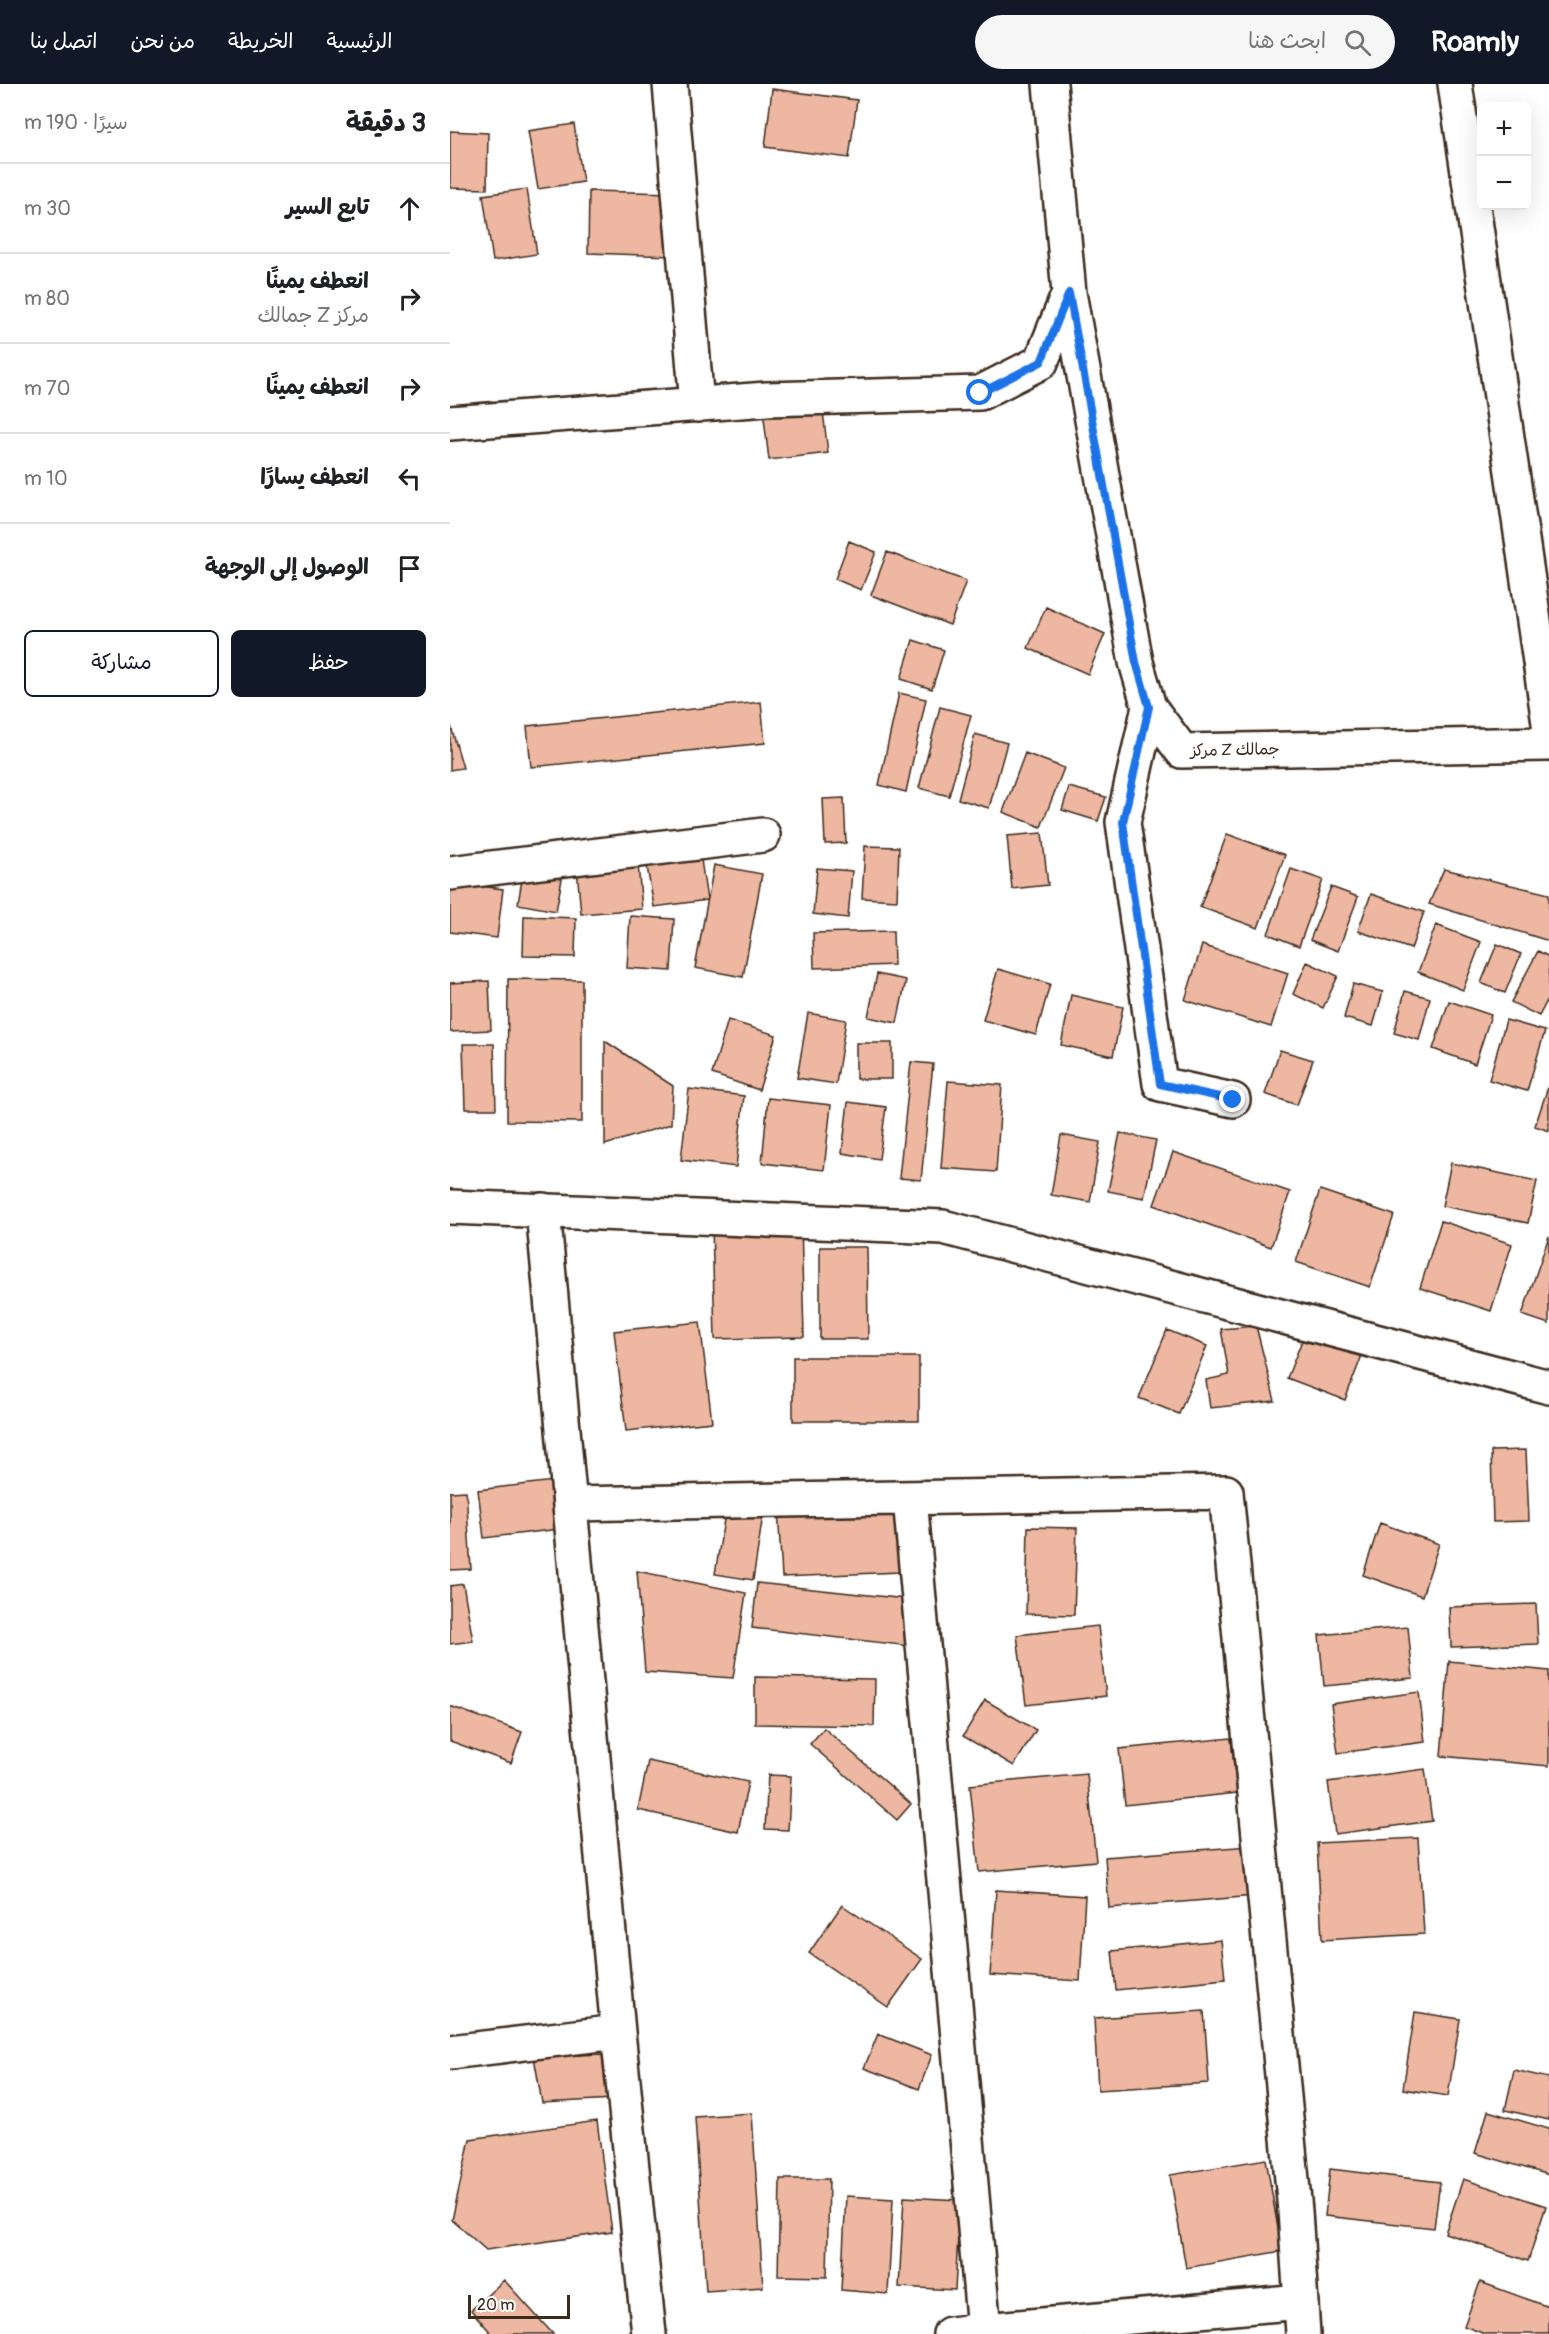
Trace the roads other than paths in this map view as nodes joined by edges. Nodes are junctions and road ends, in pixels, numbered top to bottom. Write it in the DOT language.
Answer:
graph roads {
  1 [pos="670,84"];
  2 [pos="1050,84"];
  3 [pos="1455,84"];
  4 [pos="1069,293"];
  5 [pos="696,405"];
  6 [pos="450,423"];
  7 [pos="1149,707"];
  8 [pos="1549,723"];
  9 [pos="1549,744"];
  10 [pos="763,835"];
  11 [pos="450,873"];
  12 [pos="1233,1100"];
  13 [pos="450,1207"];
  14 [pos="543,1210"];
  15 [pos="1549,1387"];
  16 [pos="910,1498"];
  17 [pos="570,1504"];
  18 [pos="618,2032"];
  19 [pos="450,2052"];
  20 [pos="1301,2302"];
  21 [pos="984,2330"];
  22 [pos="650,2334"];
  23 [pos="950,2334"];
  24 [pos="1303,2334"];
  1 -- 5 [label="street"];
  2 -- 4 [label="street, مركز Z جمالك"];
  3 -- 8 [label="street"];
  4 -- 5 [label="street"];
  4 -- 7 [label="street, مركز Z جمالك"];
  5 -- 6 [label="street"];
  7 -- 9 [label="street, مركز Z جمالك"];
  7 -- 12 [label="street"];
  10 -- 11 [label="street"];
  13 -- 14 [label="street"];
  14 -- 15 [label="street"];
  14 -- 17 [label="street"];
  16 -- 17 [label="street"];
  16 -- 20 [label="street"];
  16 -- 21 [label="street"];
  17 -- 18 [label="street"];
  18 -- 19 [label="street"];
  18 -- 22 [label="street"];
  20 -- 21 [label="street"];
  20 -- 24 [label="street"];
  21 -- 23 [label="street"];
}
